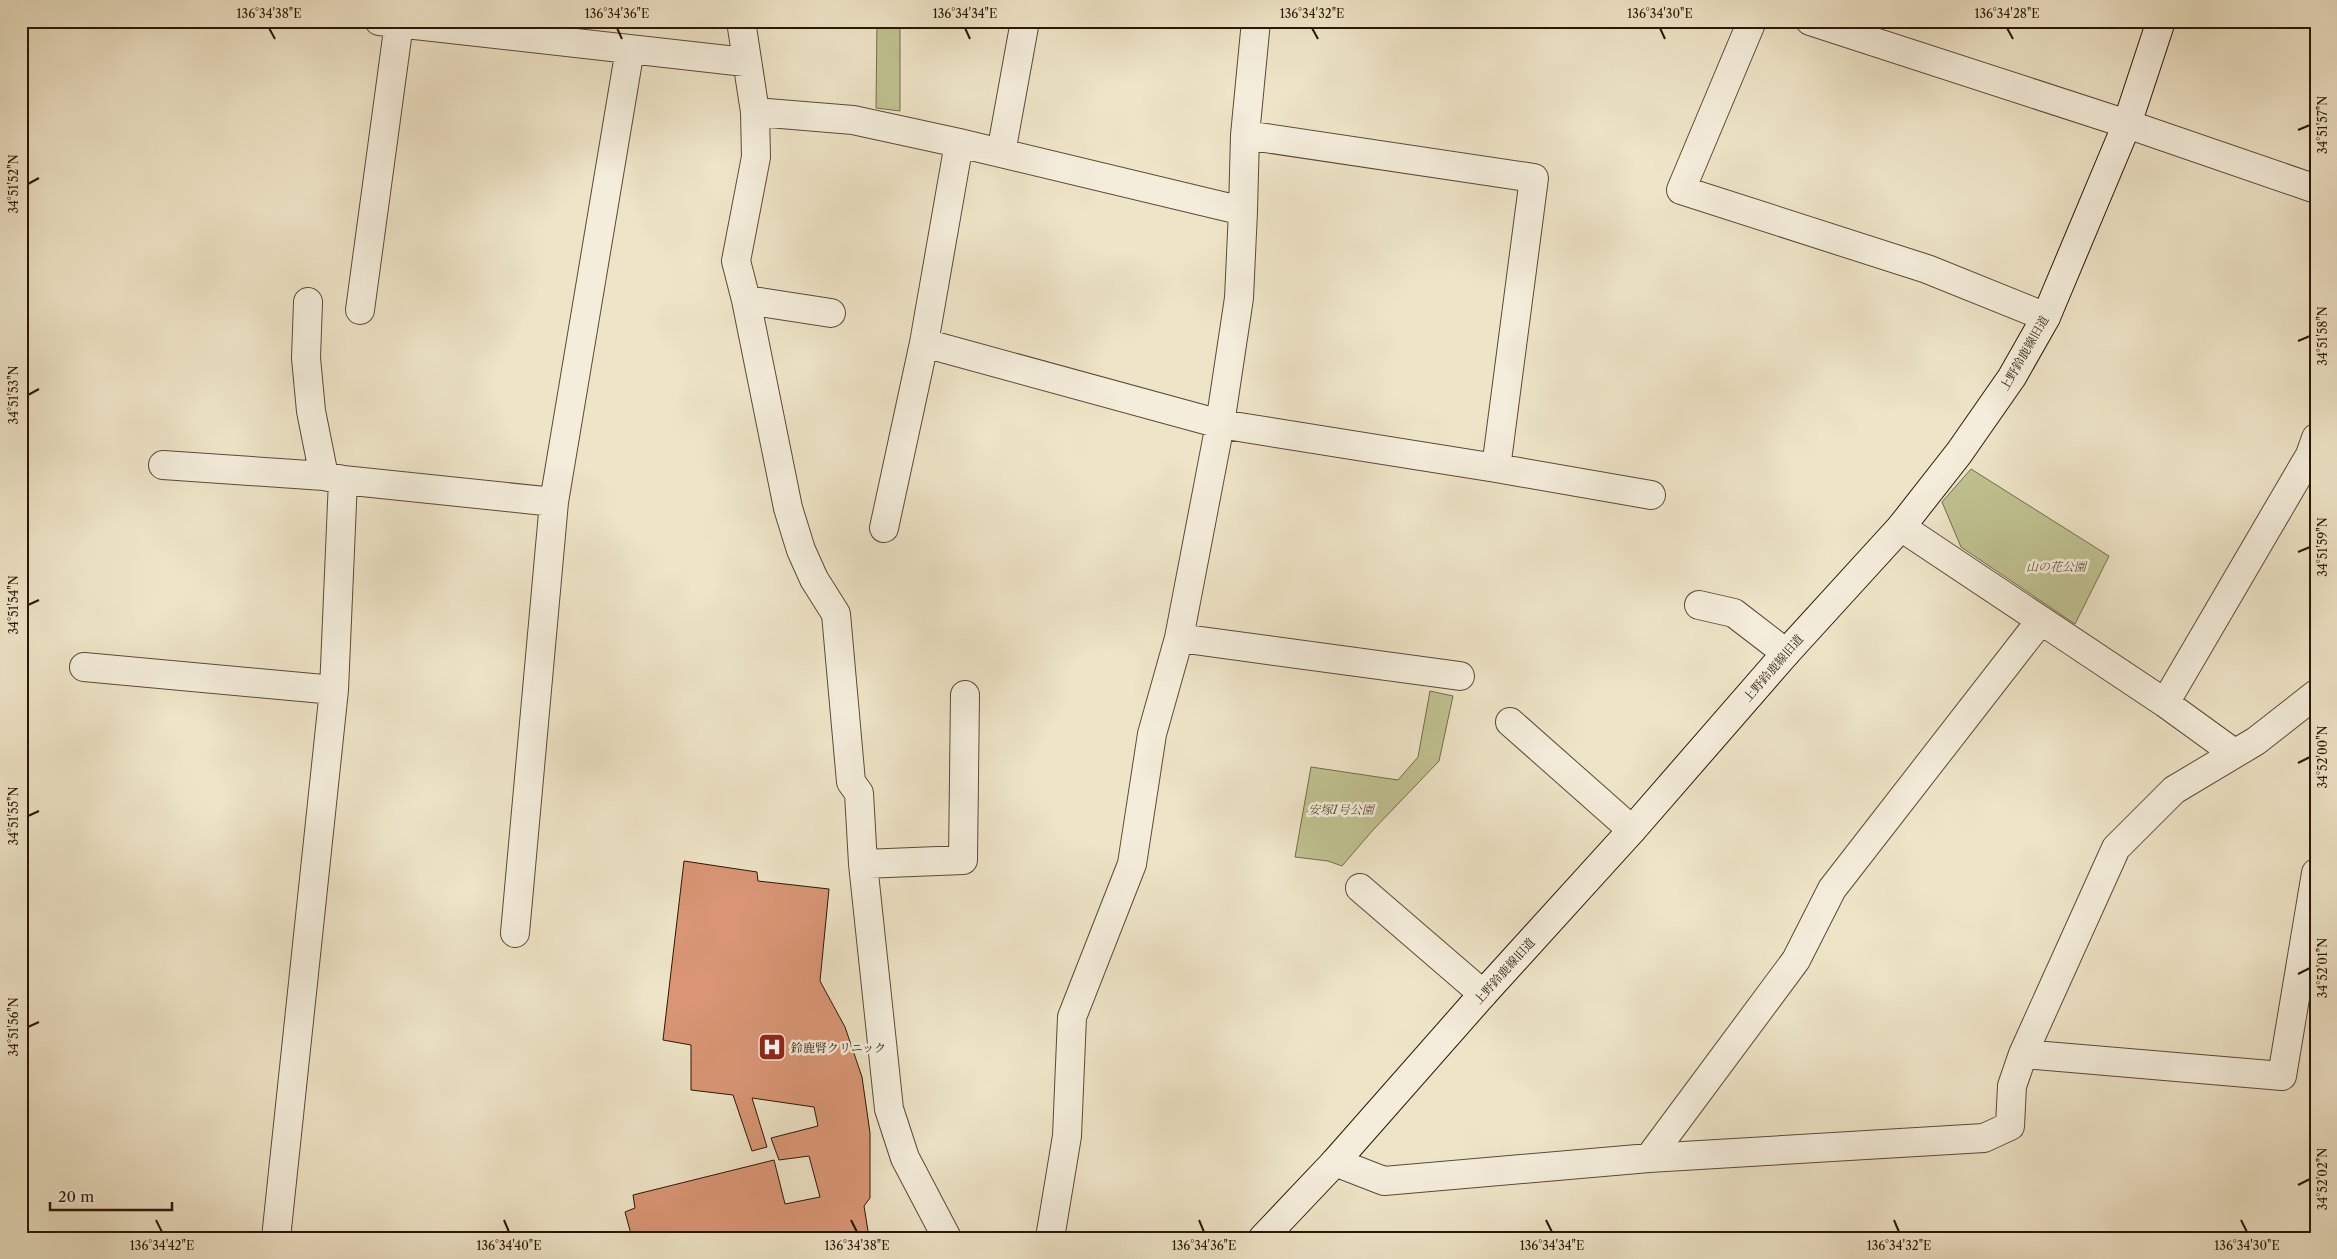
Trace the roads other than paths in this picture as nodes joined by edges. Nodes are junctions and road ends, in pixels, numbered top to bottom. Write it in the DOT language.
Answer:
graph roads {
  1 [pos="741,21"];
  2 [pos="1025,21"];
  3 [pos="1256,21"];
  4 [pos="1752,21"];
  5 [pos="1810,21"];
  6 [pos="2161,21"];
  7 [pos="401,23"];
  8 [pos="630,49"];
  9 [pos="746,62"];
  10 [pos="755,112"];
  11 [pos="2127,124"];
  12 [pos="1246,135"];
  13 [pos="959,142"];
  14 [pos="1001,152"];
  15 [pos="2316,189"];
  16 [pos="1243,211"];
  17 [pos="746,300"];
  18 [pos="308,302"];
  19 [pos="360,310"];
  20 [pos="831,313"];
  21 [pos="2046,317"];
  22 [pos="924,343"];
  23 [pos="1220,424"];
  24 [pos="2316,438"];
  25 [pos="163,465"];
  26 [pos="1496,468"];
  27 [pos="334,478"];
  28 [pos="1651,495"];
  29 [pos="554,502"];
  30 [pos="1901,527"];
  31 [pos="884,528"];
  32 [pos="1698,605"];
  33 [pos="2041,620"];
  34 [pos="1179,638"];
  35 [pos="1786,653"];
  36 [pos="84,667"];
  37 [pos="1460,676"];
  38 [pos="334,690"];
  39 [pos="2316,694"];
  40 [pos="965,695"];
  41 [pos="2166,703"];
  42 [pos="1510,722"];
  43 [pos="2234,753"];
  44 [pos="1632,830"];
  45 [pos="863,864"];
  46 [pos="2316,873"];
  47 [pos="1360,888"];
  48 [pos="515,933"];
  49 [pos="1483,994"];
  50 [pos="2023,1054"];
  51 [pos="1649,1158"];
  52 [pos="1335,1162"];
  53 [pos="276,1238"];
  54 [pos="947,1238"];
  55 [pos="1050,1238"];
  56 [pos="1263,1238"];
  1 -- 9 [label="street"];
  2 -- 14 [label="street"];
  3 -- 12 [label="street"];
  4 -- 21 [label="street"];
  5 -- 11 [label="street"];
  6 -- 11 [label="street, 上野鈴鹿線旧道"];
  7 -- 8 [label="street"];
  7 -- 19 [label="street"];
  8 -- 9 [label="street"];
  8 -- 29 [label="street"];
  9 -- 10 [label="street"];
  10 -- 13 [label="street"];
  10 -- 17 [label="street"];
  11 -- 15 [label="street"];
  11 -- 21 [label="street, 上野鈴鹿線旧道"];
  12 -- 16 [label="street"];
  12 -- 26 [label="street"];
  13 -- 14 [label="street"];
  13 -- 22 [label="street"];
  14 -- 16 [label="street"];
  16 -- 23 [label="street"];
  17 -- 20 [label="street"];
  17 -- 45 [label="street"];
  18 -- 27 [label="street"];
  21 -- 30 [label="street, 上野鈴鹿線旧道"];
  22 -- 23 [label="street"];
  22 -- 31 [label="street"];
  23 -- 26 [label="street"];
  23 -- 34 [label="street"];
  24 -- 41 [label="street"];
  25 -- 27 [label="street"];
  26 -- 28 [label="street"];
  27 -- 29 [label="street"];
  27 -- 38 [label="street"];
  29 -- 48 [label="street"];
  30 -- 33 [label="street"];
  30 -- 35 [label="street, 上野鈴鹿線旧道"];
  32 -- 35 [label="street"];
  33 -- 41 [label="street"];
  33 -- 51 [label="street"];
  34 -- 37 [label="street"];
  34 -- 55 [label="street"];
  35 -- 44 [label="street, 上野鈴鹿線旧道"];
  36 -- 38 [label="street"];
  38 -- 53 [label="street"];
  39 -- 43 [label="street"];
  40 -- 45 [label="street"];
  41 -- 43 [label="street"];
  42 -- 44 [label="street"];
  43 -- 50 [label="street"];
  44 -- 49 [label="street, 上野鈴鹿線旧道"];
  45 -- 54 [label="street"];
  46 -- 50 [label="street"];
  47 -- 49 [label="street"];
  49 -- 52 [label="street, 上野鈴鹿線旧道"];
  50 -- 51 [label="street"];
  51 -- 52 [label="street"];
  52 -- 56 [label="street, 上野鈴鹿線旧道"];
}
